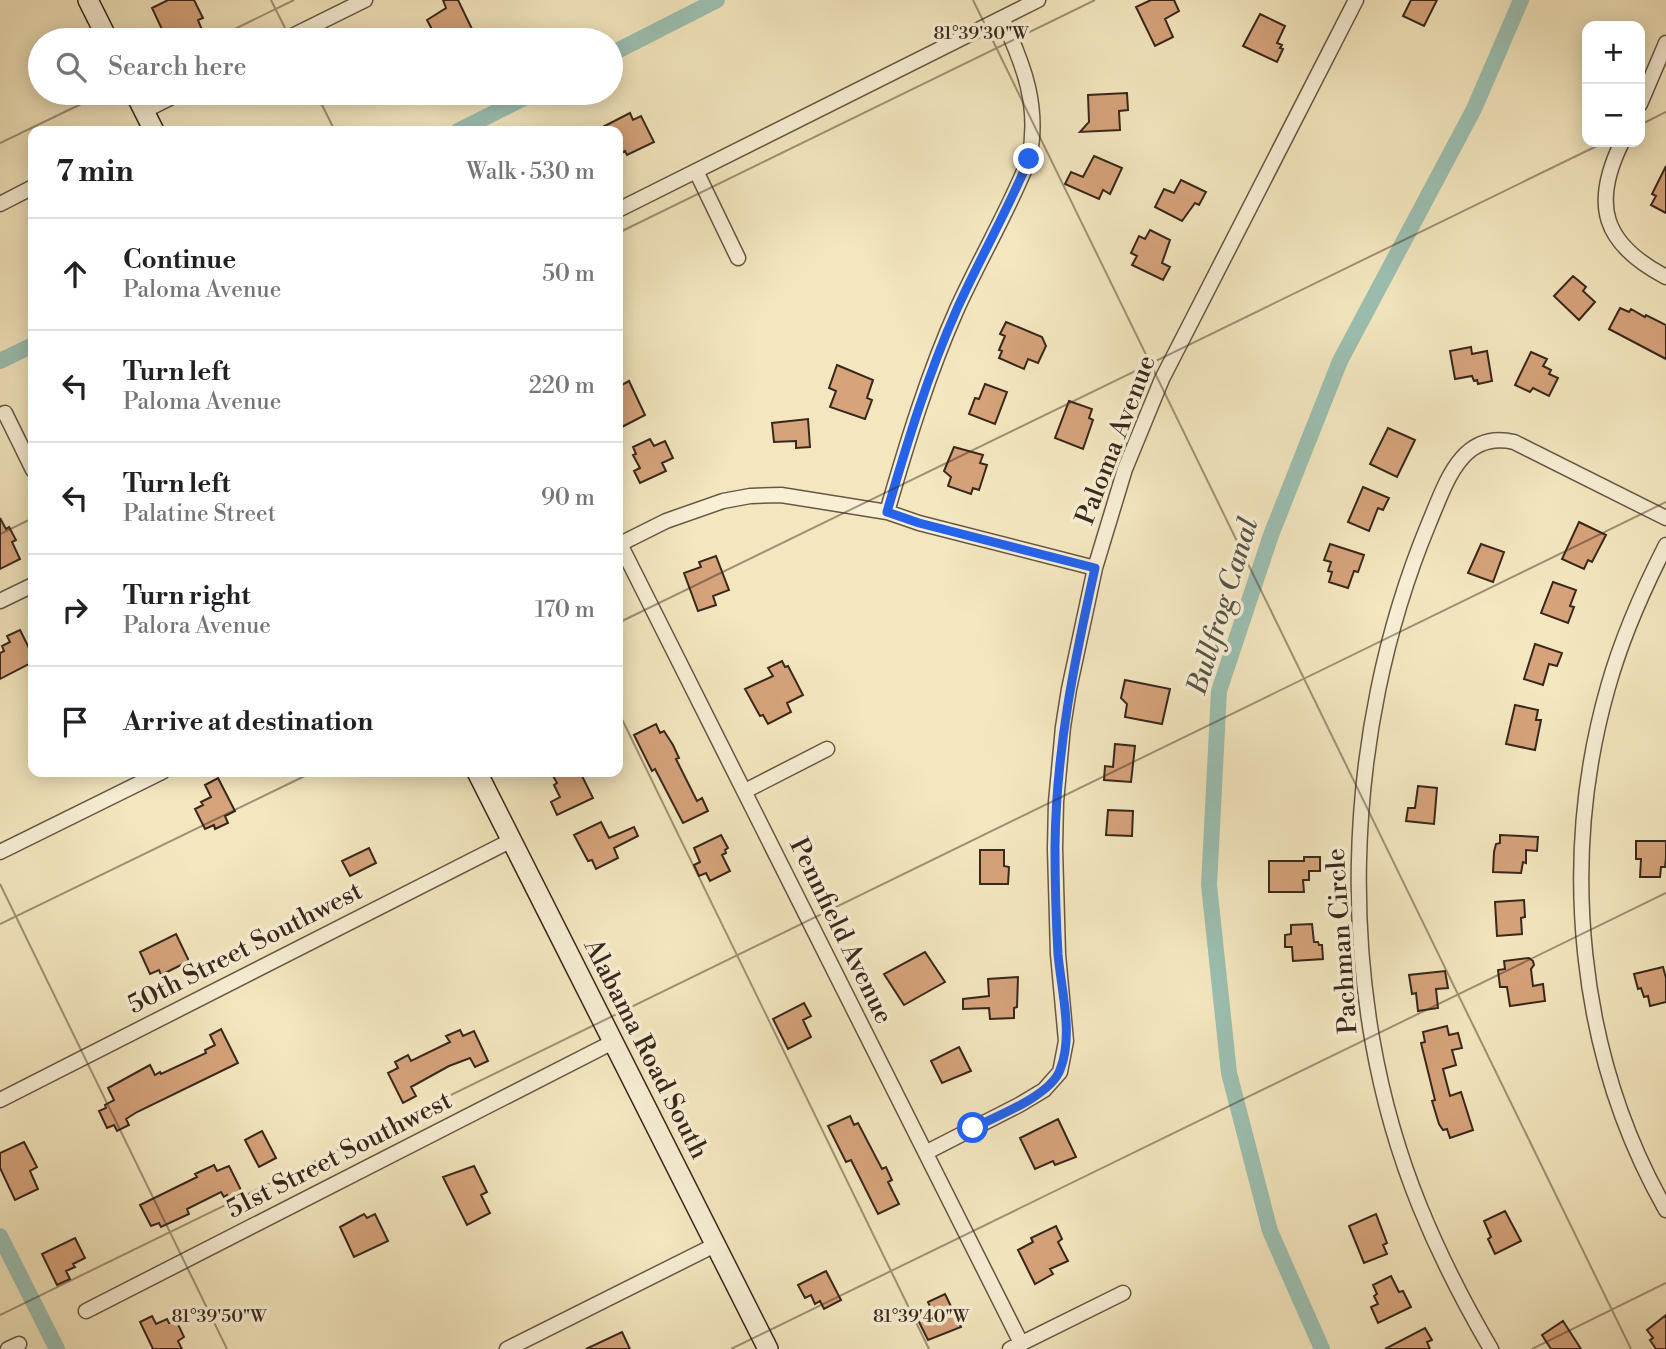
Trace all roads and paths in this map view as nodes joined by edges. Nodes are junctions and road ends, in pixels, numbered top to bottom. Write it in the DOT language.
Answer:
graph roads {
  1 [pos="88,0"];
  2 [pos="365,0"];
  3 [pos="1038,0"];
  4 [pos="1356,0"];
  5 [pos="348,4"];
  6 [pos="1002,18"];
  7 [pos="102,28"];
  8 [pos="305,28"];
  9 [pos="1666,43"];
  10 [pos="1645,92"];
  11 [pos="140,105"];
  12 [pos="168,105"];
  13 [pos="148,125"];
  14 [pos="1620,147"];
  15 [pos="696,171"];
  16 [pos="28,190"];
  17 [pos="0,204"];
  18 [pos="623,208"];
  19 [pos="738,257"];
  20 [pos="1666,277"];
  21 [pos="5,413"];
  22 [pos="28,460"];
  23 [pos="887,512"];
  24 [pos="1666,518"];
  25 [pos="623,541"];
  26 [pos="1666,545"];
  27 [pos="623,553"];
  28 [pos="1095,568"];
  29 [pos="28,587"];
  30 [pos="0,601"];
  31 [pos="827,749"];
  32 [pos="152,777"];
  33 [pos="480,777"];
  34 [pos="745,791"];
  35 [pos="512,840"];
  36 [pos="0,852"];
  37 [pos="613,1042"];
  38 [pos="0,1100"];
  39 [pos="927,1152"];
  40 [pos="1666,1210"];
  41 [pos="715,1245"];
  42 [pos="1123,1293"];
  43 [pos="86,1311"];
  44 [pos="1015,1346"];
  45 [pos="507,1349"];
  46 [pos="768,1349"];
  47 [pos="1491,1349"];
  1 -- 7 [label="street"];
  2 -- 5 [label="street"];
  3 -- 6 [label="street"];
  4 -- 28 [label="street, Paloma Avenue"];
  5 -- 8 [label="street"];
  6 -- 15 [label="street"];
  6 -- 23 [label="street"];
  9 -- 10 [label="street"];
  11 -- 13 [label="street"];
  12 -- 13 [label="street"];
  14 -- 20 [label="street"];
  15 -- 18 [label="street"];
  15 -- 19 [label="street"];
  16 -- 17 [label="street"];
  21 -- 22 [label="street"];
  23 -- 25 [label="street"];
  23 -- 28 [label="street"];
  24 -- 47 [label="street, Pachman Circle"];
  26 -- 40 [label="street"];
  27 -- 34 [label="street, Pennfield Avenue"];
  28 -- 39 [label="street, Paloma Avenue"];
  29 -- 30 [label="street"];
  31 -- 34 [label="street"];
  32 -- 36 [label="street"];
  33 -- 35 [label="street, Alabama Road South"];
  34 -- 39 [label="street, Pennfield Avenue"];
  35 -- 37 [label="street, Alabama Road South"];
  35 -- 38 [label="street, 50th Street Southwest"];
  37 -- 41 [label="street, Alabama Road South"];
  37 -- 43 [label="street, 51st Street Southwest"];
  39 -- 44 [label="street, Pennfield Avenue"];
  41 -- 45 [label="street"];
  41 -- 46 [label="street, Alabama Road South"];
  42 -- 44 [label="street"];
}
